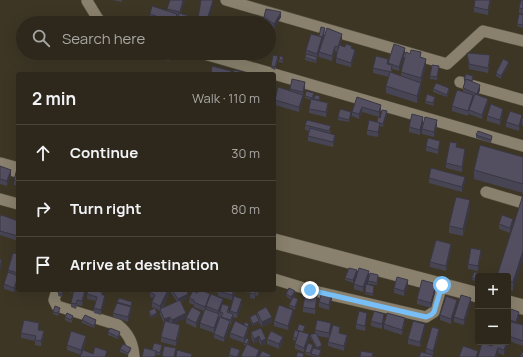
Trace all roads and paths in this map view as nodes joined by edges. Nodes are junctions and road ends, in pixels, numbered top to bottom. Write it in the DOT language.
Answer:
graph roads {
  1 [pos="226,0"];
  2 [pos="87,1"];
  3 [pos="96,16"];
  4 [pos="523,41"];
  5 [pos="225,60"];
  6 [pos="267,72"];
  7 [pos="276,75"];
  8 [pos="460,82"];
  9 [pos="523,100"];
  10 [pos="523,146"];
  11 [pos="0,165"];
  12 [pos="16,169"];
  13 [pos="486,192"];
  14 [pos="0,199"];
  15 [pos="16,203"];
  16 [pos="523,203"];
  17 [pos="276,241"];
  18 [pos="276,280"];
  19 [pos="442,285"];
  20 [pos="56,292"];
  21 [pos="475,294"];
  22 [pos="511,304"];
  23 [pos="523,307"];
  24 [pos="134,357"];
  1 -- 4 [label="street"];
  2 -- 3 [label="street"];
  5 -- 6 [label="street"];
  7 -- 10 [label="street"];
  8 -- 9 [label="street"];
  11 -- 12 [label="street"];
  13 -- 16 [label="street"];
  14 -- 15 [label="street"];
  17 -- 19 [label="street"];
  18 -- 19 [label="street"];
  19 -- 21 [label="street"];
  20 -- 24 [label="street"];
  22 -- 23 [label="street"];
}
